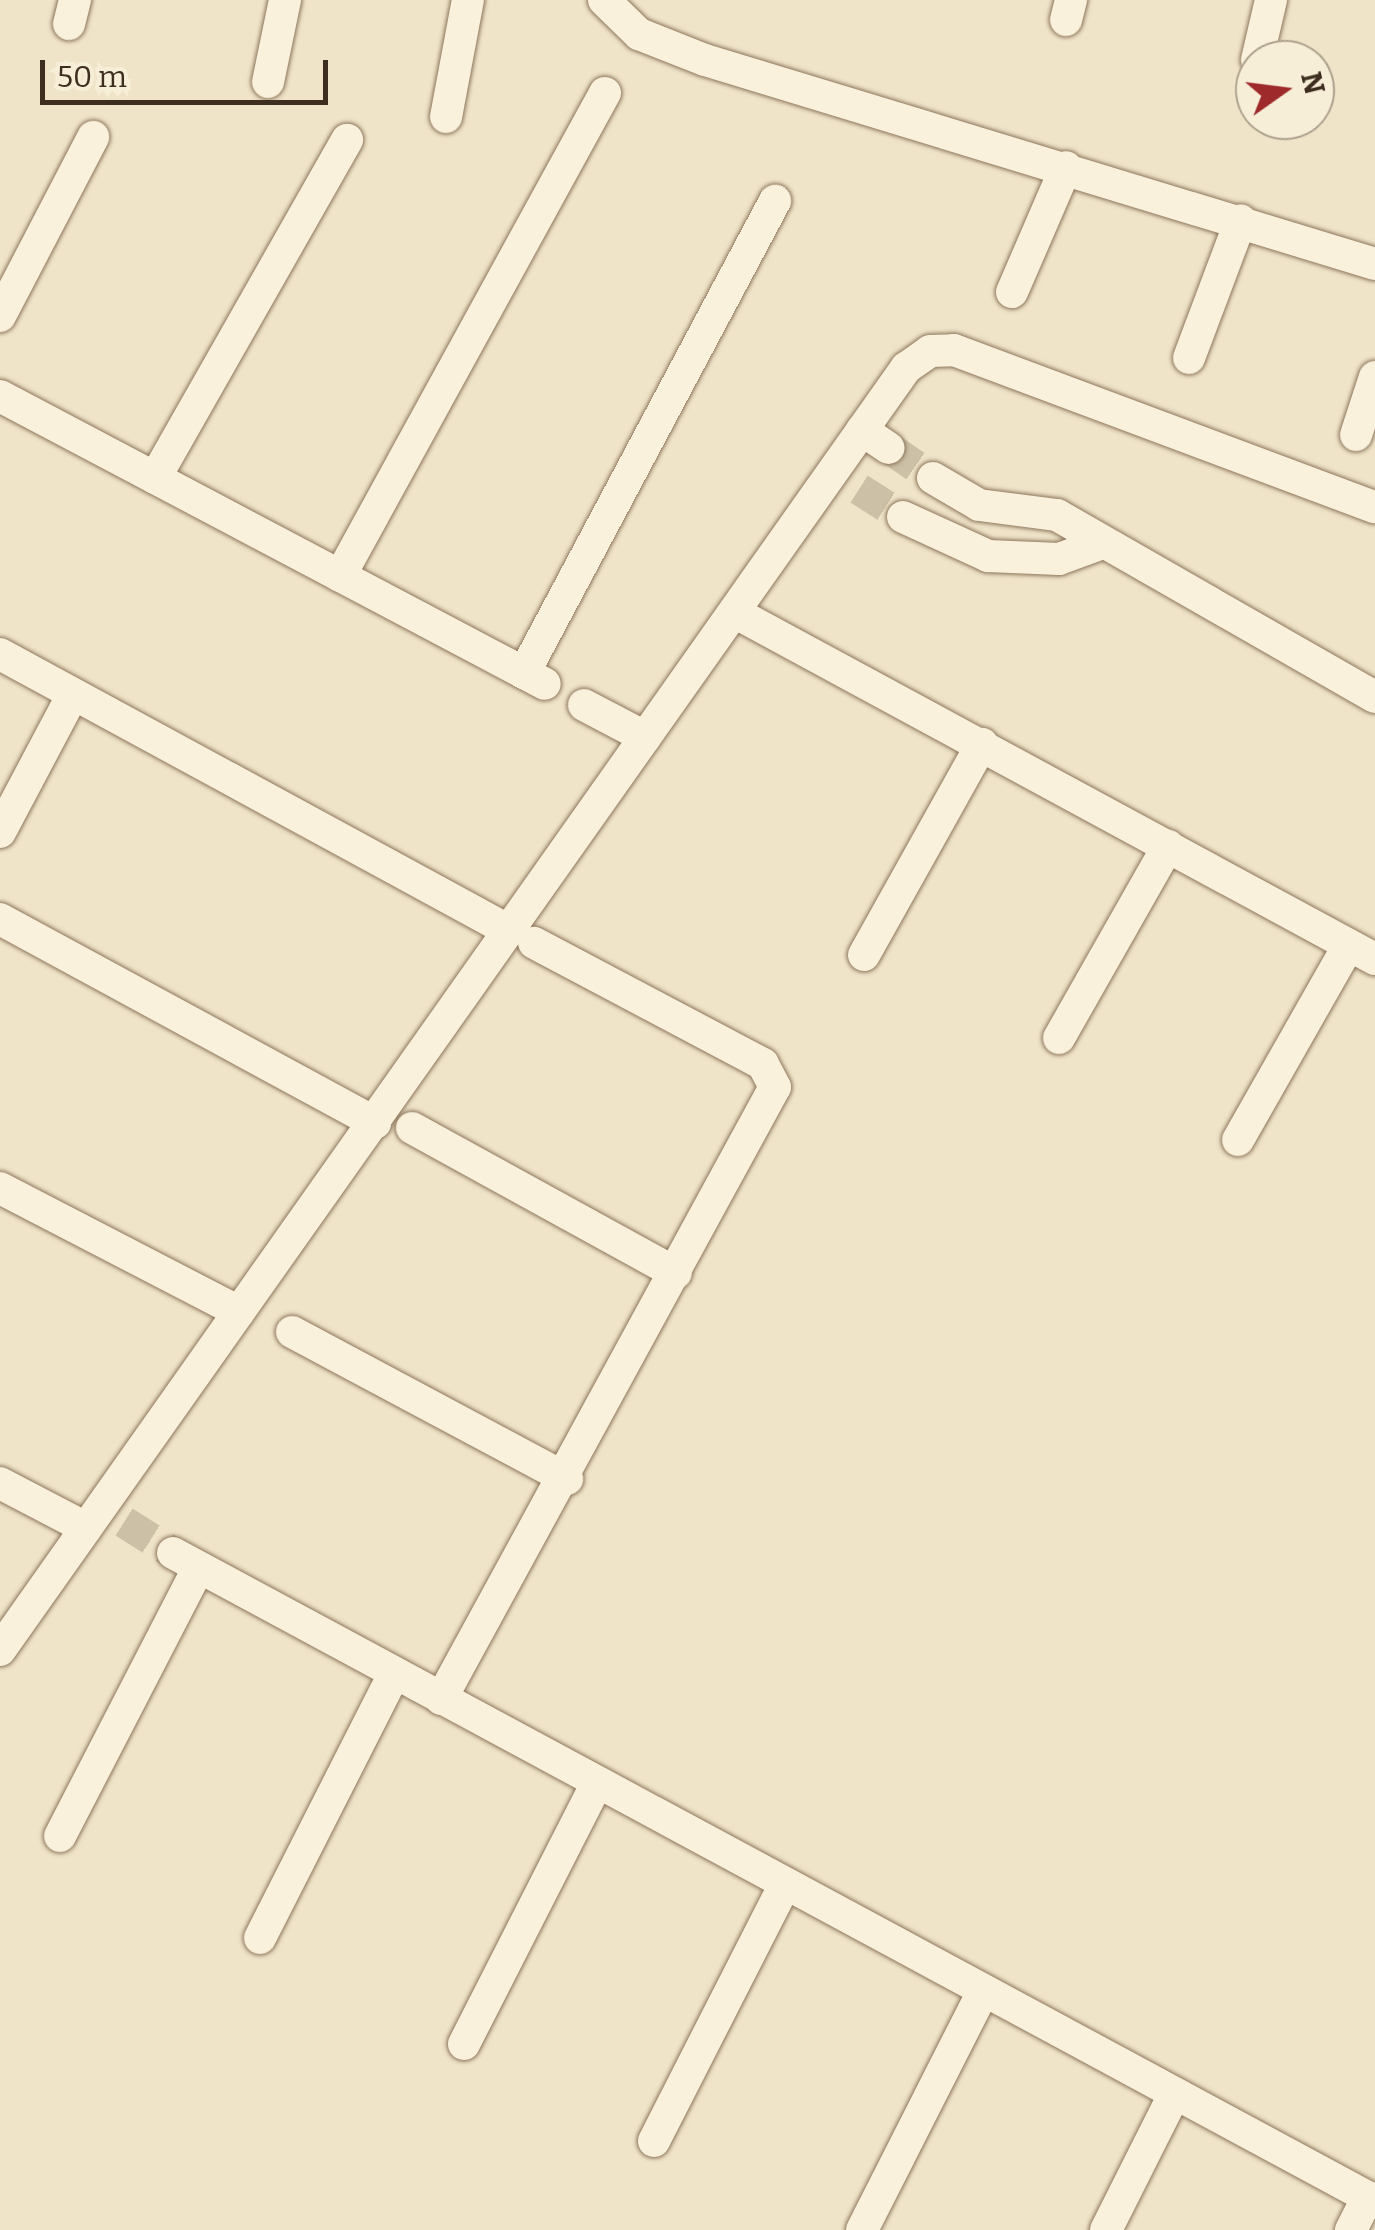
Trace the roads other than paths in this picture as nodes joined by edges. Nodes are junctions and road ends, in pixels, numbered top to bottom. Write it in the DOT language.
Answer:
graph roads {
  1 [pos="285,0"];
  2 [pos="468,0"];
  3 [pos="604,0"];
  4 [pos="1271,0"];
  5 [pos="1261,40"];
  6 [pos="268,82"];
  7 [pos="605,93"];
  8 [pos="446,117"];
  9 [pos="93,137"];
  10 [pos="347,140"];
  11 [pos="1066,167"];
  12 [pos="775,201"];
  13 [pos="1241,220"];
  14 [pos="1375,264"];
  15 [pos="1012,292"];
  16 [pos="0,316"];
  17 [pos="1189,358"];
  18 [pos="1375,378"];
  19 [pos="0,396"];
  20 [pos="1356,435"];
  21 [pos="155,478"];
  22 [pos="933,478"];
  23 [pos="1375,506"];
  24 [pos="903,517"];
  25 [pos="1097,545"];
  26 [pos="340,576"];
  27 [pos="734,612"];
  28 [pos="0,654"];
  29 [pos="73,694"];
  30 [pos="1375,697"];
  31 [pos="584,704"];
  32 [pos="646,737"];
  33 [pos="982,744"];
  34 [pos="0,832"];
  35 [pos="1168,846"];
  36 [pos="0,919"];
  37 [pos="521,937"];
  38 [pos="1362,952"];
  39 [pos="864,955"];
  40 [pos="1059,1038"];
  41 [pos="375,1122"];
  42 [pos="412,1128"];
  43 [pos="1238,1140"];
  44 [pos="0,1188"];
  45 [pos="676,1272"];
  46 [pos="239,1312"];
  47 [pos="292,1332"];
  48 [pos="567,1478"];
  49 [pos="0,1483"];
  50 [pos="103,1520"];
  51 [pos="0,1650"];
  52 [pos="394,1674"];
  53 [pos="441,1699"];
  54 [pos="597,1782"];
  55 [pos="60,1836"];
  56 [pos="785,1884"];
  57 [pos="260,1938"];
  58 [pos="984,1990"];
  59 [pos="464,2044"];
  60 [pos="1175,2094"];
  61 [pos="654,2141"];
  62 [pos="1371,2199"];
  63 [pos="862,2230"];
  64 [pos="1106,2230"];
  65 [pos="1351,2230"];
  1 -- 6 [label="street"];
  2 -- 8 [label="street"];
  3 -- 11 [label="street"];
  4 -- 5 [label="street"];
  7 -- 26 [label="street"];
  9 -- 16 [label="street"];
  10 -- 21 [label="street"];
  11 -- 13 [label="street"];
  11 -- 15 [label="street"];
  12 -- 26 [label="street"];
  13 -- 14 [label="street"];
  13 -- 17 [label="street"];
  18 -- 20 [label="street"];
  19 -- 21 [label="street"];
  21 -- 26 [label="street"];
  22 -- 25 [label="street"];
  23 -- 27 [label="street"];
  24 -- 25 [label="street"];
  25 -- 30 [label="street"];
  27 -- 32 [label="street"];
  27 -- 33 [label="street"];
  28 -- 29 [label="street"];
  29 -- 34 [label="street"];
  29 -- 37 [label="street"];
  31 -- 32 [label="street"];
  32 -- 37 [label="street"];
  33 -- 35 [label="street"];
  33 -- 39 [label="street"];
  35 -- 38 [label="street"];
  35 -- 40 [label="street"];
  36 -- 41 [label="street"];
  37 -- 41 [label="street"];
  37 -- 45 [label="street"];
  38 -- 43 [label="street"];
  41 -- 46 [label="street"];
  42 -- 45 [label="street"];
  44 -- 46 [label="street"];
  45 -- 48 [label="street"];
  46 -- 50 [label="street"];
  47 -- 48 [label="street"];
  48 -- 53 [label="street"];
  49 -- 50 [label="street"];
  50 -- 51 [label="street"];
  52 -- 53 [label="street"];
  52 -- 55 [label="street"];
  52 -- 57 [label="street"];
  53 -- 54 [label="street"];
  54 -- 56 [label="street"];
  54 -- 59 [label="street"];
  56 -- 58 [label="street"];
  56 -- 61 [label="street"];
  58 -- 60 [label="street"];
  58 -- 63 [label="street"];
  60 -- 62 [label="street"];
  60 -- 64 [label="street"];
  62 -- 65 [label="street"];
}
